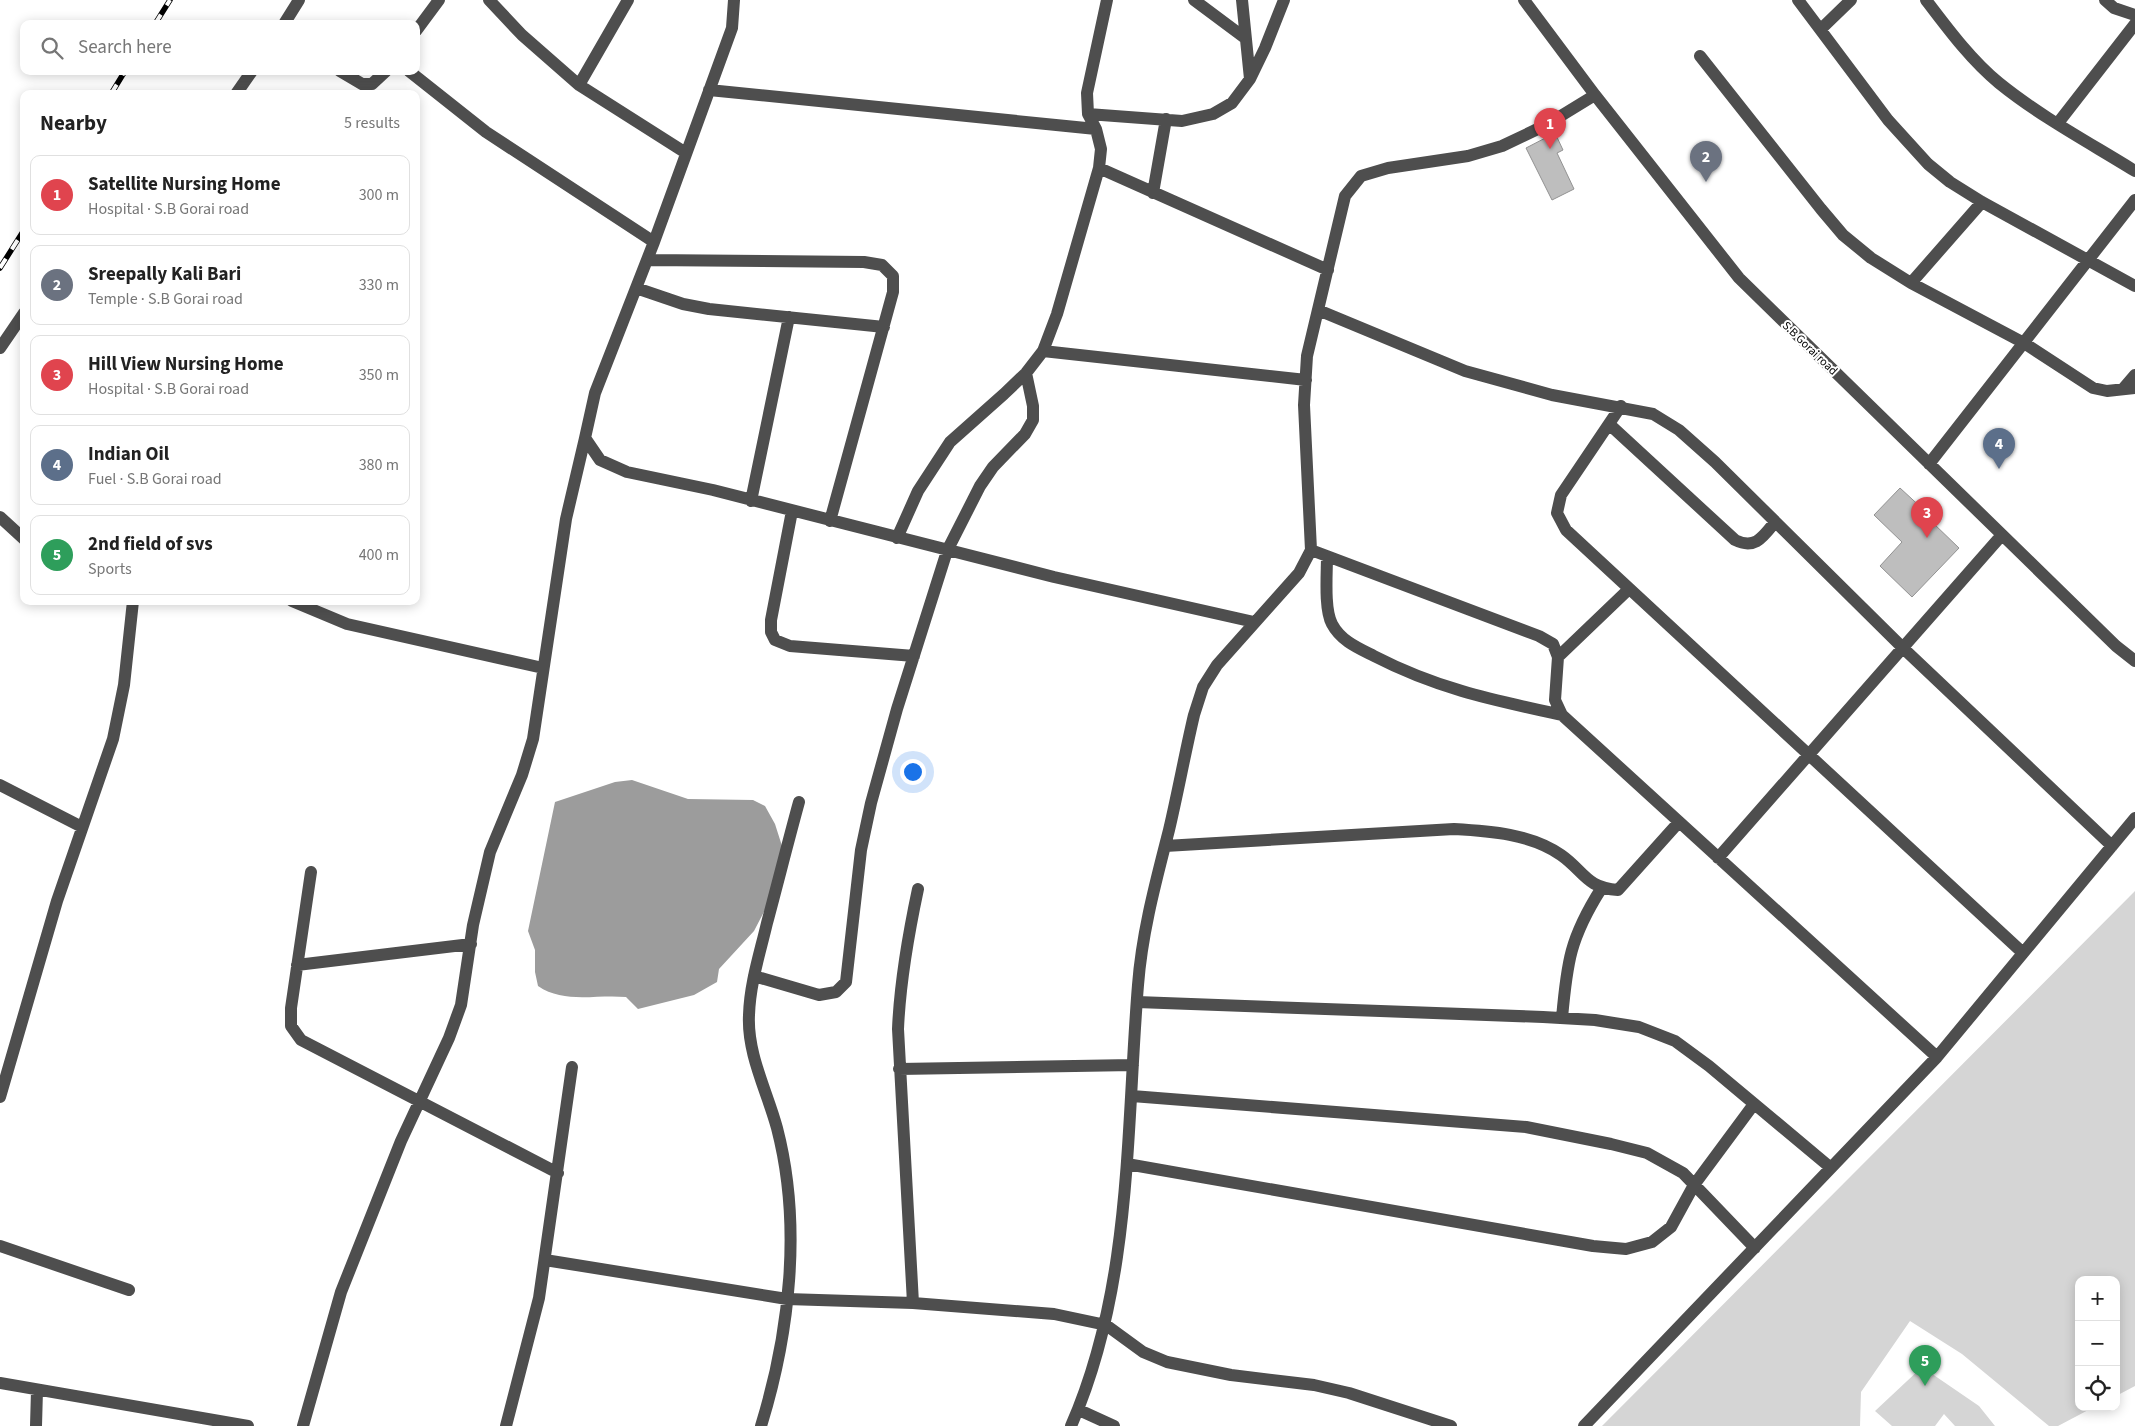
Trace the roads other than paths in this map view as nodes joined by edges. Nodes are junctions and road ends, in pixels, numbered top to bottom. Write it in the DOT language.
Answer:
graph roads {
  1 [pos="299,0"];
  2 [pos="439,0"];
  3 [pos="489,0"];
  4 [pos="628,0"];
  5 [pos="734,0"];
  6 [pos="1107,0"];
  7 [pos="1194,0"];
  8 [pos="1242,0"];
  9 [pos="1284,0"];
  10 [pos="1524,0"];
  11 [pos="1798,0"];
  12 [pos="1851,0"];
  13 [pos="1926,0"];
  14 [pos="2105,0"];
  15 [pos="2135,15"];
  16 [pos="286,20"];
  17 [pos="2135,24"];
  18 [pos="420,26"];
  19 [pos="1821,29"];
  20 [pos="1245,38"];
  21 [pos="1700,56"];
  22 [pos="249,75"];
  23 [pos="347,75"];
  24 [pos="383,75"];
  25 [pos="414,75"];
  26 [pos="1250,79"];
  27 [pos="579,85"];
  28 [pos="239,90"];
  29 [pos="709,90"];
  30 [pos="1595,95"];
  31 [pos="1088,114"];
  32 [pos="1166,120"];
  33 [pos="2058,123"];
  34 [pos="1096,129"];
  35 [pos="686,153"];
  36 [pos="1099,168"];
  37 [pos="2135,171"];
  38 [pos="1153,193"];
  39 [pos="2135,200"];
  40 [pos="1982,202"];
  41 [pos="654,242"];
  42 [pos="2089,259"];
  43 [pos="647,260"];
  44 [pos="1328,270"];
  45 [pos="1911,283"];
  46 [pos="2135,286"];
  47 [pos="636,288"];
  48 [pos="1318,310"];
  49 [pos="789,317"];
  50 [pos="20,319"];
  51 [pos="884,326"];
  52 [pos="2024,343"];
  53 [pos="0,348"];
  54 [pos="1043,351"];
  55 [pos="1026,373"];
  56 [pos="2135,375"];
  57 [pos="1306,380"];
  58 [pos="2129,388"];
  59 [pos="1621,406"];
  60 [pos="1609,424"];
  61 [pos="585,438"];
  62 [pos="1929,464"];
  63 [pos="751,501"];
  64 [pos="792,511"];
  65 [pos="0,517"];
  66 [pos="830,521"];
  67 [pos="1776,522"];
  68 [pos="20,534"];
  69 [pos="2001,536"];
  70 [pos="897,538"];
  71 [pos="1311,550"];
  72 [pos="947,551"];
  73 [pos="1327,556"];
  74 [pos="1629,589"];
  75 [pos="133,605"];
  76 [pos="302,605"];
  77 [pos="1254,622"];
  78 [pos="1903,648"];
  79 [pos="2133,654"];
  80 [pos="914,656"];
  81 [pos="1558,657"];
  82 [pos="543,668"];
  83 [pos="1562,715"];
  84 [pos="1808,756"];
  85 [pos="0,785"];
  86 [pos="798,802"];
  87 [pos="2135,818"];
  88 [pos="1679,822"];
  89 [pos="82,827"];
  90 [pos="1165,846"];
  91 [pos="2112,846"];
  92 [pos="1718,858"];
  93 [pos="311,872"];
  94 [pos="918,889"];
  95 [pos="1601,889"];
  96 [pos="471,944"];
  97 [pos="2023,953"];
  98 [pos="297,965"];
  99 [pos="754,976"];
  100 [pos="1137,1002"];
  101 [pos="1562,1018"];
  102 [pos="1937,1057"];
  103 [pos="5,1059"];
  104 [pos="1134,1066"];
  105 [pos="572,1067"];
  106 [pos="899,1069"];
  107 [pos="1132,1096"];
  108 [pos="0,1097"];
  109 [pos="419,1102"];
  110 [pos="1754,1104"];
  111 [pos="1127,1164"];
  112 [pos="1831,1168"];
  113 [pos="558,1173"];
  114 [pos="1694,1185"];
  115 [pos="0,1246"];
  116 [pos="1754,1248"];
  117 [pos="545,1260"];
  118 [pos="129,1290"];
  119 [pos="787,1299"];
  120 [pos="913,1303"];
  121 [pos="1106,1325"];
  122 [pos="0,1383"];
  123 [pos="37,1390"];
  124 [pos="1078,1410"];
  125 [pos="36,1426"];
  126 [pos="248,1426"];
  127 [pos="303,1426"];
  128 [pos="506,1426"];
  129 [pos="761,1426"];
  130 [pos="1071,1426"];
  131 [pos="1114,1426"];
  132 [pos="1451,1426"];
  133 [pos="1584,1426"];
  1 -- 16 [label="street"];
  2 -- 18 [label="street"];
  3 -- 27 [label="street"];
  4 -- 27 [label="street"];
  5 -- 29 [label="street"];
  6 -- 31 [label="street"];
  7 -- 20 [label="street"];
  8 -- 20 [label="street"];
  9 -- 26 [label="street"];
  10 -- 30 [label="street, S.B Gorai road"];
  11 -- 19 [label="street"];
  12 -- 19 [label="street"];
  13 -- 33 [label="street"];
  14 -- 15 [label="street"];
  17 -- 33 [label="street"];
  19 -- 40 [label="street"];
  20 -- 26 [label="street"];
  21 -- 45 [label="street"];
  22 -- 28 [label="street"];
  23 -- 24 [label="street"];
  25 -- 41 [label="street"];
  26 -- 32 [label="street"];
  27 -- 35 [label="street"];
  29 -- 34 [label="street"];
  29 -- 35 [label="street"];
  30 -- 44 [label="street"];
  30 -- 62 [label="street, S.B Gorai road"];
  31 -- 32 [label="street"];
  31 -- 34 [label="street"];
  32 -- 38 [label="street"];
  33 -- 37 [label="street"];
  34 -- 36 [label="street"];
  35 -- 41 [label="street"];
  36 -- 38 [label="street"];
  36 -- 54 [label="street"];
  38 -- 44 [label="street"];
  39 -- 42 [label="street"];
  40 -- 42 [label="street"];
  40 -- 45 [label="street"];
  41 -- 43 [label="street"];
  42 -- 46 [label="street"];
  42 -- 52 [label="street"];
  43 -- 47 [label="street"];
  43 -- 51 [label="street"];
  44 -- 48 [label="street"];
  45 -- 52 [label="street"];
  47 -- 49 [label="street"];
  47 -- 61 [label="street"];
  48 -- 57 [label="street"];
  48 -- 59 [label="street"];
  49 -- 51 [label="street"];
  49 -- 63 [label="street"];
  50 -- 53 [label="street"];
  51 -- 66 [label="street"];
  52 -- 58 [label="street"];
  52 -- 62 [label="street"];
  54 -- 55 [label="street"];
  54 -- 57 [label="street"];
  55 -- 70 [label="street"];
  55 -- 72 [label="street"];
  56 -- 58 [label="street"];
  57 -- 71 [label="street"];
  59 -- 60 [label="street"];
  59 -- 67 [label="street"];
  60 -- 67 [label="street"];
  60 -- 74 [label="street"];
  61 -- 63 [label="street"];
  61 -- 82 [label="street"];
  62 -- 69 [label="street, S.B Gorai road"];
  63 -- 64 [label="street"];
  64 -- 66 [label="street"];
  64 -- 80 [label="street"];
  65 -- 68 [label="street"];
  66 -- 70 [label="street"];
  67 -- 78 [label="street"];
  69 -- 78 [label="street"];
  69 -- 79 [label="street, S.B Gorai road"];
  70 -- 72 [label="street"];
  71 -- 73 [label="street"];
  71 -- 77 [label="street"];
  72 -- 77 [label="street"];
  72 -- 80 [label="street"];
  73 -- 81 [label="street"];
  73 -- 83 [label="street"];
  74 -- 81 [label="street"];
  74 -- 84 [label="street"];
  75 -- 89 [label="street"];
  76 -- 82 [label="street"];
  77 -- 90 [label="street"];
  78 -- 84 [label="street"];
  78 -- 91 [label="street"];
  80 -- 99 [label="street"];
  81 -- 83 [label="street"];
  82 -- 96 [label="street"];
  83 -- 88 [label="street"];
  84 -- 92 [label="street"];
  84 -- 97 [label="street"];
  85 -- 89 [label="street"];
  86 -- 99 [label="street"];
  87 -- 91 [label="street"];
  88 -- 92 [label="street"];
  88 -- 95 [label="street"];
  89 -- 103 [label="street"];
  90 -- 95 [label="street"];
  90 -- 100 [label="street"];
  91 -- 97 [label="street"];
  92 -- 102 [label="street"];
  93 -- 98 [label="street"];
  94 -- 106 [label="street"];
  95 -- 101 [label="street"];
  96 -- 98 [label="street"];
  96 -- 109 [label="street"];
  97 -- 102 [label="street"];
  98 -- 109 [label="street"];
  99 -- 119 [label="street"];
  100 -- 101 [label="street"];
  100 -- 104 [label="street"];
  101 -- 110 [label="street"];
  102 -- 112 [label="street"];
  103 -- 108 [label="street"];
  104 -- 106 [label="street"];
  104 -- 107 [label="street"];
  105 -- 113 [label="street"];
  106 -- 120 [label="street"];
  107 -- 111 [label="street"];
  107 -- 114 [label="street"];
  109 -- 113 [label="street"];
  109 -- 127 [label="street"];
  110 -- 112 [label="street"];
  110 -- 114 [label="street"];
  111 -- 114 [label="street"];
  111 -- 121 [label="street"];
  112 -- 116 [label="street"];
  113 -- 117 [label="street"];
  114 -- 116 [label="street"];
  115 -- 118 [label="street"];
  116 -- 133 [label="street"];
  117 -- 119 [label="street"];
  117 -- 128 [label="street"];
  119 -- 120 [label="street"];
  119 -- 129 [label="street"];
  120 -- 121 [label="street"];
  121 -- 124 [label="street"];
  121 -- 132 [label="street"];
  122 -- 123 [label="street"];
  123 -- 125 [label="street"];
  123 -- 126 [label="street"];
  124 -- 130 [label="street"];
  124 -- 131 [label="street"];
}
